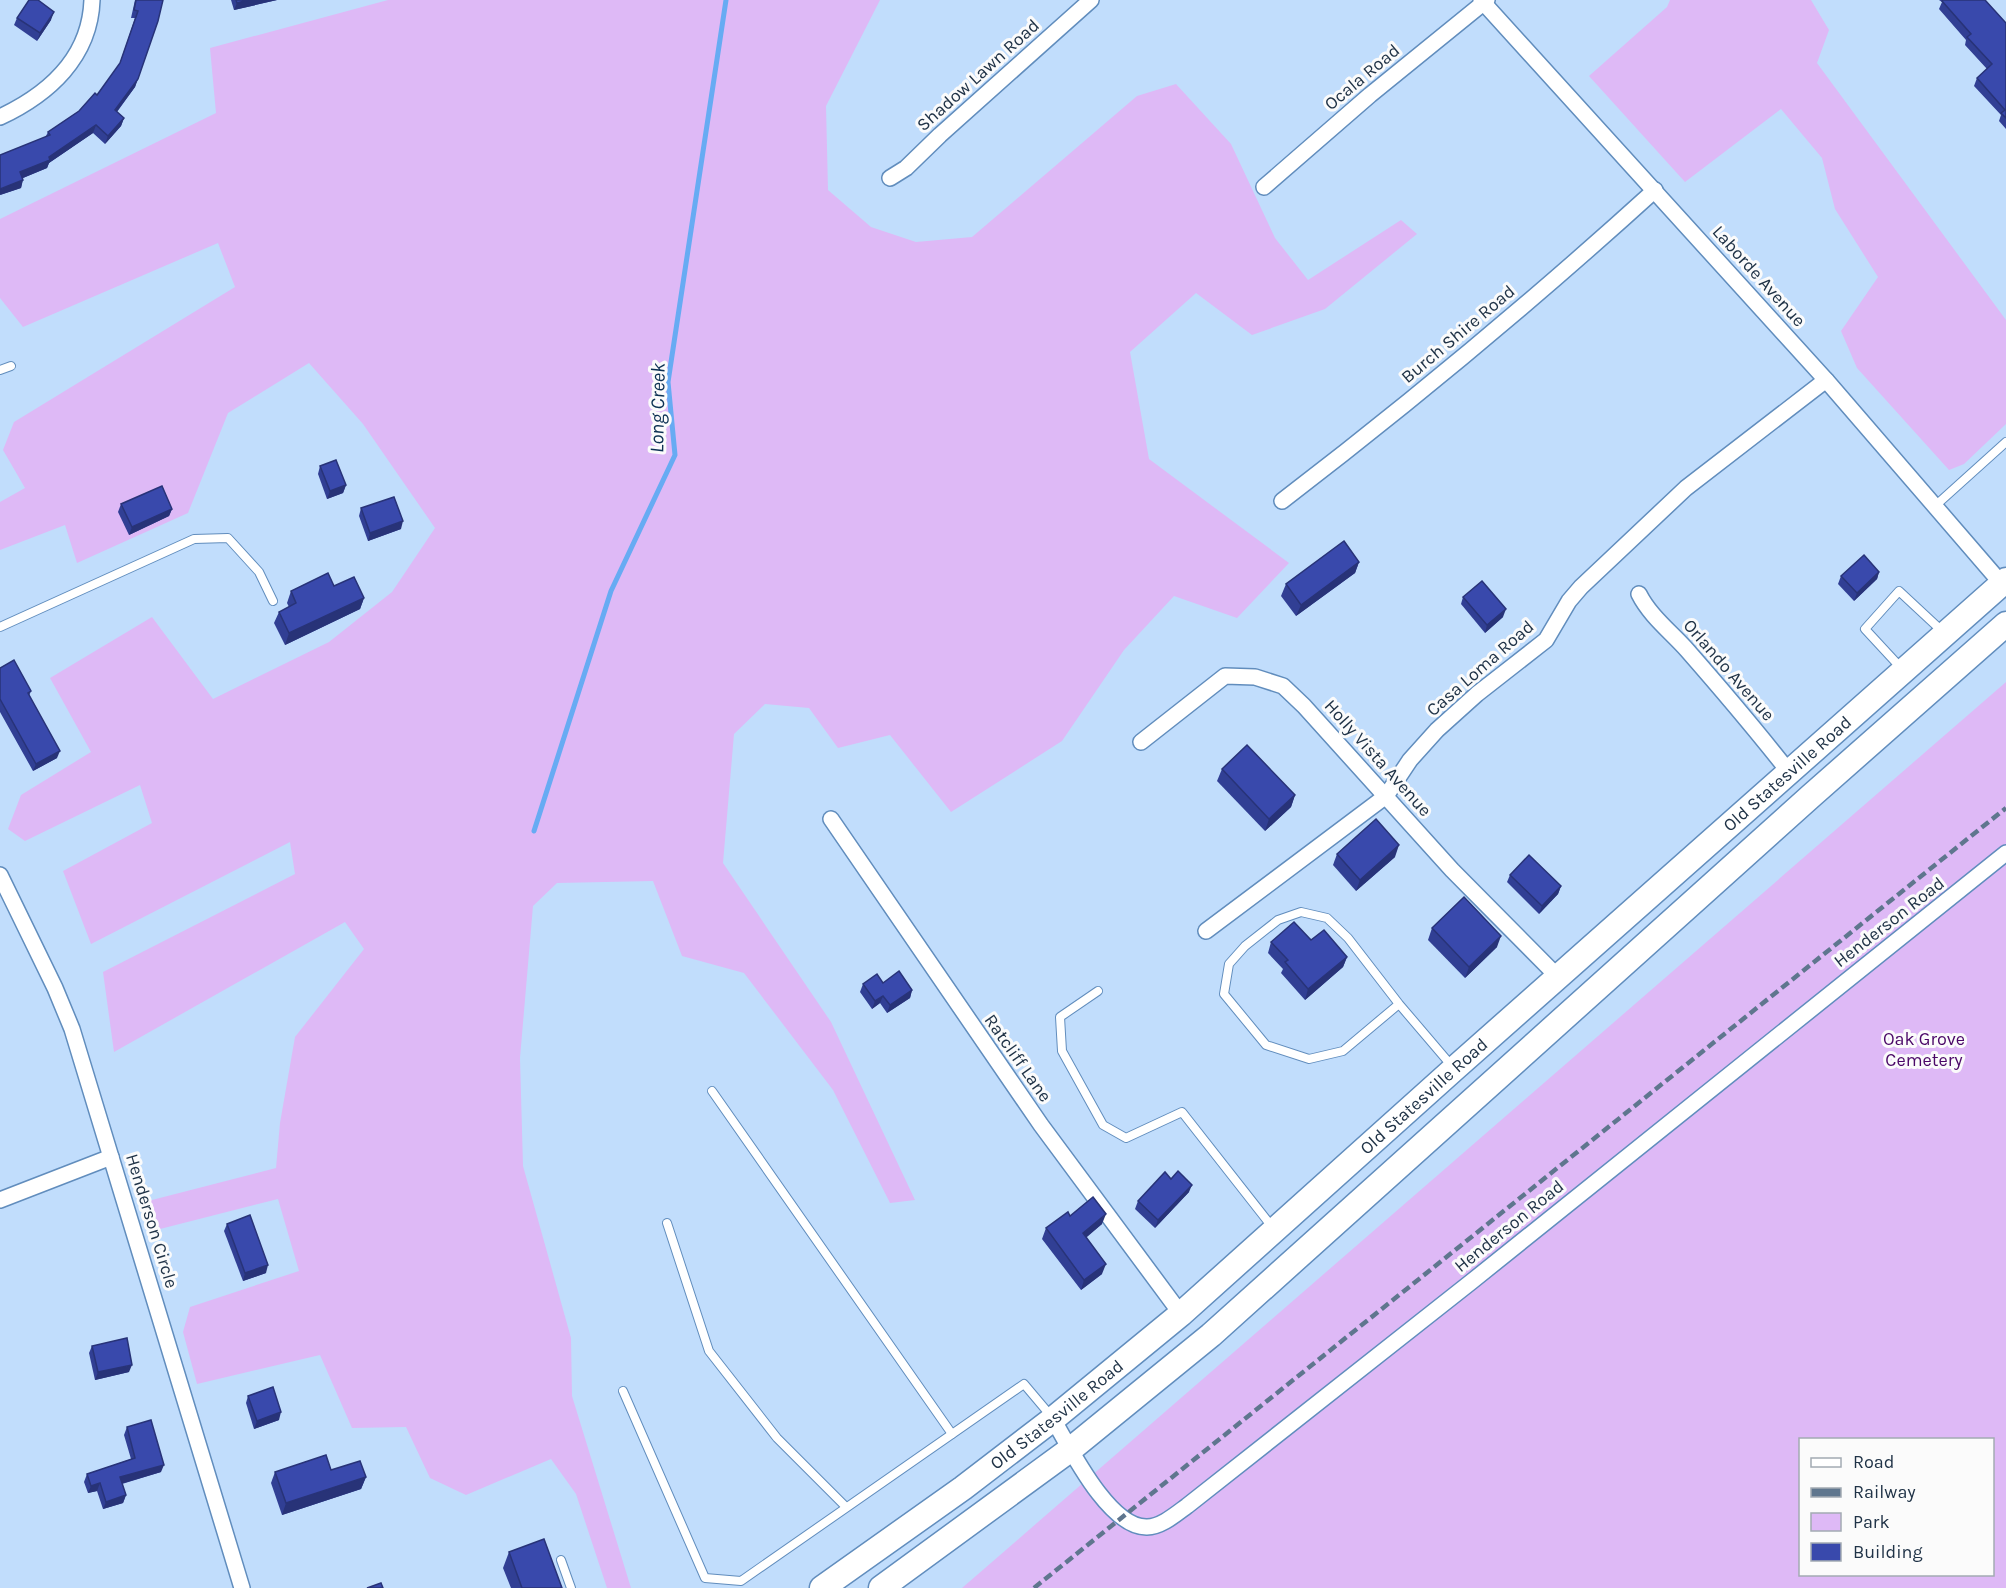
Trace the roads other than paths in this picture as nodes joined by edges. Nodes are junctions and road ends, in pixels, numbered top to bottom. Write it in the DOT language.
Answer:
graph roads {
  1 [pos="92,0"];
  2 [pos="1091,0"];
  3 [pos="1484,1"];
  4 [pos="0,117"];
  5 [pos="890,178"];
  6 [pos="1264,187"];
  7 [pos="1655,190"];
  8 [pos="11,366"];
  9 [pos="0,370"];
  10 [pos="1826,381"];
  11 [pos="2006,442"];
  12 [pos="1282,501"];
  13 [pos="1935,506"];
  14 [pos="2004,582"];
  15 [pos="1639,594"];
  16 [pos="273,601"];
  17 [pos="2006,624"];
  18 [pos="0,627"];
  19 [pos="1946,634"];
  20 [pos="1904,670"];
  21 [pos="1141,742"];
  22 [pos="1789,772"];
  23 [pos="1386,796"];
  24 [pos="831,819"];
  25 [pos="2006,853"];
  26 [pos="0,875"];
  27 [pos="1206,931"];
  28 [pos="1558,977"];
  29 [pos="1098,991"];
  30 [pos="1399,1004"];
  31 [pos="1454,1069"];
  32 [pos="712,1090"];
  33 [pos="111,1157"];
  34 [pos="0,1200"];
  35 [pos="667,1222"];
  36 [pos="1274,1229"];
  37 [pos="1181,1314"];
  38 [pos="623,1391"];
  39 [pos="1053,1419"];
  40 [pos="952,1434"];
  41 [pos="1071,1449"];
  42 [pos="846,1507"];
  43 [pos="561,1560"];
  44 [pos="242,1588"];
  45 [pos="570,1588"];
  46 [pos="822,1588"];
  47 [pos="881,1588"];
  1 -- 4 [label="street"];
  2 -- 5 [label="street, Shadow Lawn Road"];
  3 -- 6 [label="street, Ocala Road"];
  3 -- 7 [label="street, Laborde Avenue"];
  7 -- 10 [label="street, Laborde Avenue"];
  7 -- 12 [label="street, Burch Shire Road"];
  8 -- 9 [label="lane"];
  10 -- 13 [label="street, Laborde Avenue"];
  10 -- 23 [label="street, Casa Loma Road"];
  11 -- 13 [label="lane"];
  13 -- 14 [label="street, Laborde Avenue"];
  14 -- 19 [label="main road, Old Statesville Road"];
  15 -- 22 [label="street, Orlando Avenue"];
  16 -- 18 [label="lane"];
  17 -- 41 [label="main road, Old Statesville Road"];
  19 -- 20 [label="main road, Old Statesville Road"];
  19 -- 20 [label="lane"];
  20 -- 22 [label="main road, Old Statesville Road"];
  21 -- 23 [label="street, Holly Vista Avenue"];
  22 -- 28 [label="main road, Old Statesville Road"];
  23 -- 27 [label="street, Casa Loma Road"];
  23 -- 28 [label="street, Holly Vista Avenue"];
  24 -- 37 [label="street, Ratcliff Lane"];
  25 -- 41 [label="street, Henderson Road"];
  26 -- 33 [label="street, Henderson Circle"];
  28 -- 31 [label="main road, Old Statesville Road"];
  29 -- 36 [label="lane"];
  30 -- 30 [label="lane"];
  30 -- 31 [label="lane"];
  31 -- 36 [label="main road, Old Statesville Road"];
  32 -- 40 [label="lane"];
  33 -- 34 [label="street"];
  33 -- 44 [label="street, Henderson Circle"];
  35 -- 42 [label="lane"];
  36 -- 37 [label="main road, Old Statesville Road"];
  37 -- 39 [label="main road, Old Statesville Road"];
  38 -- 42 [label="lane"];
  39 -- 40 [label="lane"];
  39 -- 41 [label="street, Henderson Road"];
  39 -- 46 [label="main road, Old Statesville Road"];
  40 -- 42 [label="lane"];
  41 -- 47 [label="main road, Old Statesville Road"];
  43 -- 45 [label="lane"];
}
